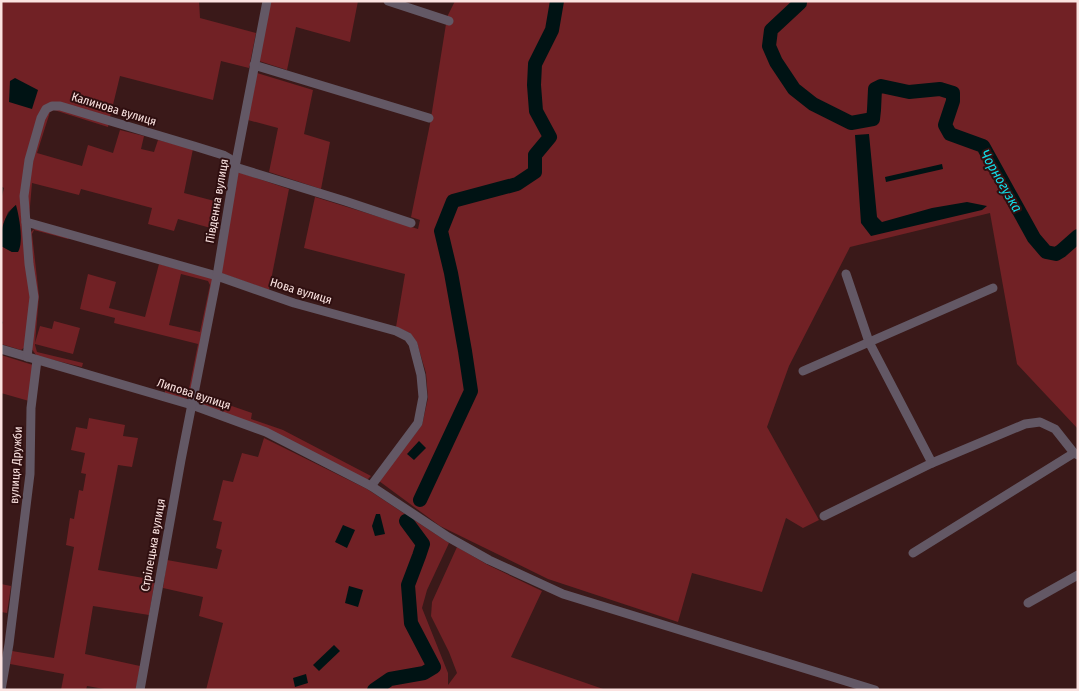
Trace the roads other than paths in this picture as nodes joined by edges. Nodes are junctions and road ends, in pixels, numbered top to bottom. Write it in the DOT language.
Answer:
graph roads {
  1 [pos="267,1"];
  2 [pos="388,1"];
  3 [pos="449,21"];
  4 [pos="254,66"];
  5 [pos="429,118"];
  6 [pos="235,167"];
  7 [pos="26,222"];
  8 [pos="411,223"];
  9 [pos="846,274"];
  10 [pos="217,276"];
  11 [pos="993,288"];
  12 [pos="869,342"];
  13 [pos="1,349"];
  14 [pos="27,357"];
  15 [pos="37,360"];
  16 [pos="803,371"];
  17 [pos="192,405"];
  18 [pos="1076,454"];
  19 [pos="932,463"];
  20 [pos="371,486"];
  21 [pos="824,516"];
  22 [pos="913,553"];
  23 [pos="1078,575"];
  24 [pos="1028,602"];
  25 [pos="861,688"];
  26 [pos="1,690"];
  27 [pos="140,690"];
  28 [pos="875,690"];
  1 -- 4 [label="street, Південна вулиця"];
  2 -- 3 [label="street"];
  4 -- 5 [label="street"];
  4 -- 6 [label="street, Південна вулиця"];
  6 -- 7 [label="street, Калинова вулиця"];
  6 -- 8 [label="street, Калинова вулиця"];
  6 -- 10 [label="street, Південна вулиця"];
  7 -- 10 [label="street, Нова вулиця"];
  7 -- 14 [label="street, Калинова вулиця"];
  9 -- 12 [label="street"];
  10 -- 17 [label="street, Південна вулиця"];
  10 -- 20 [label="street, Нова вулиця"];
  11 -- 12 [label="street"];
  12 -- 16 [label="street"];
  12 -- 19 [label="street"];
  13 -- 14 [label="street, Липова вулиця"];
  14 -- 15 [label="street, Липова вулиця"];
  15 -- 17 [label="street, Липова вулиця"];
  15 -- 26 [label="street, вулиця Дружби"];
  17 -- 20 [label="street, Липова вулиця"];
  17 -- 27 [label="street, Стрілецька вулиця"];
  18 -- 19 [label="street"];
  18 -- 22 [label="street"];
  19 -- 21 [label="street"];
  20 -- 25 [label="street, Липова вулиця"];
  23 -- 24 [label="street"];
  25 -- 28 [label="street, Липова вулиця"];
}
